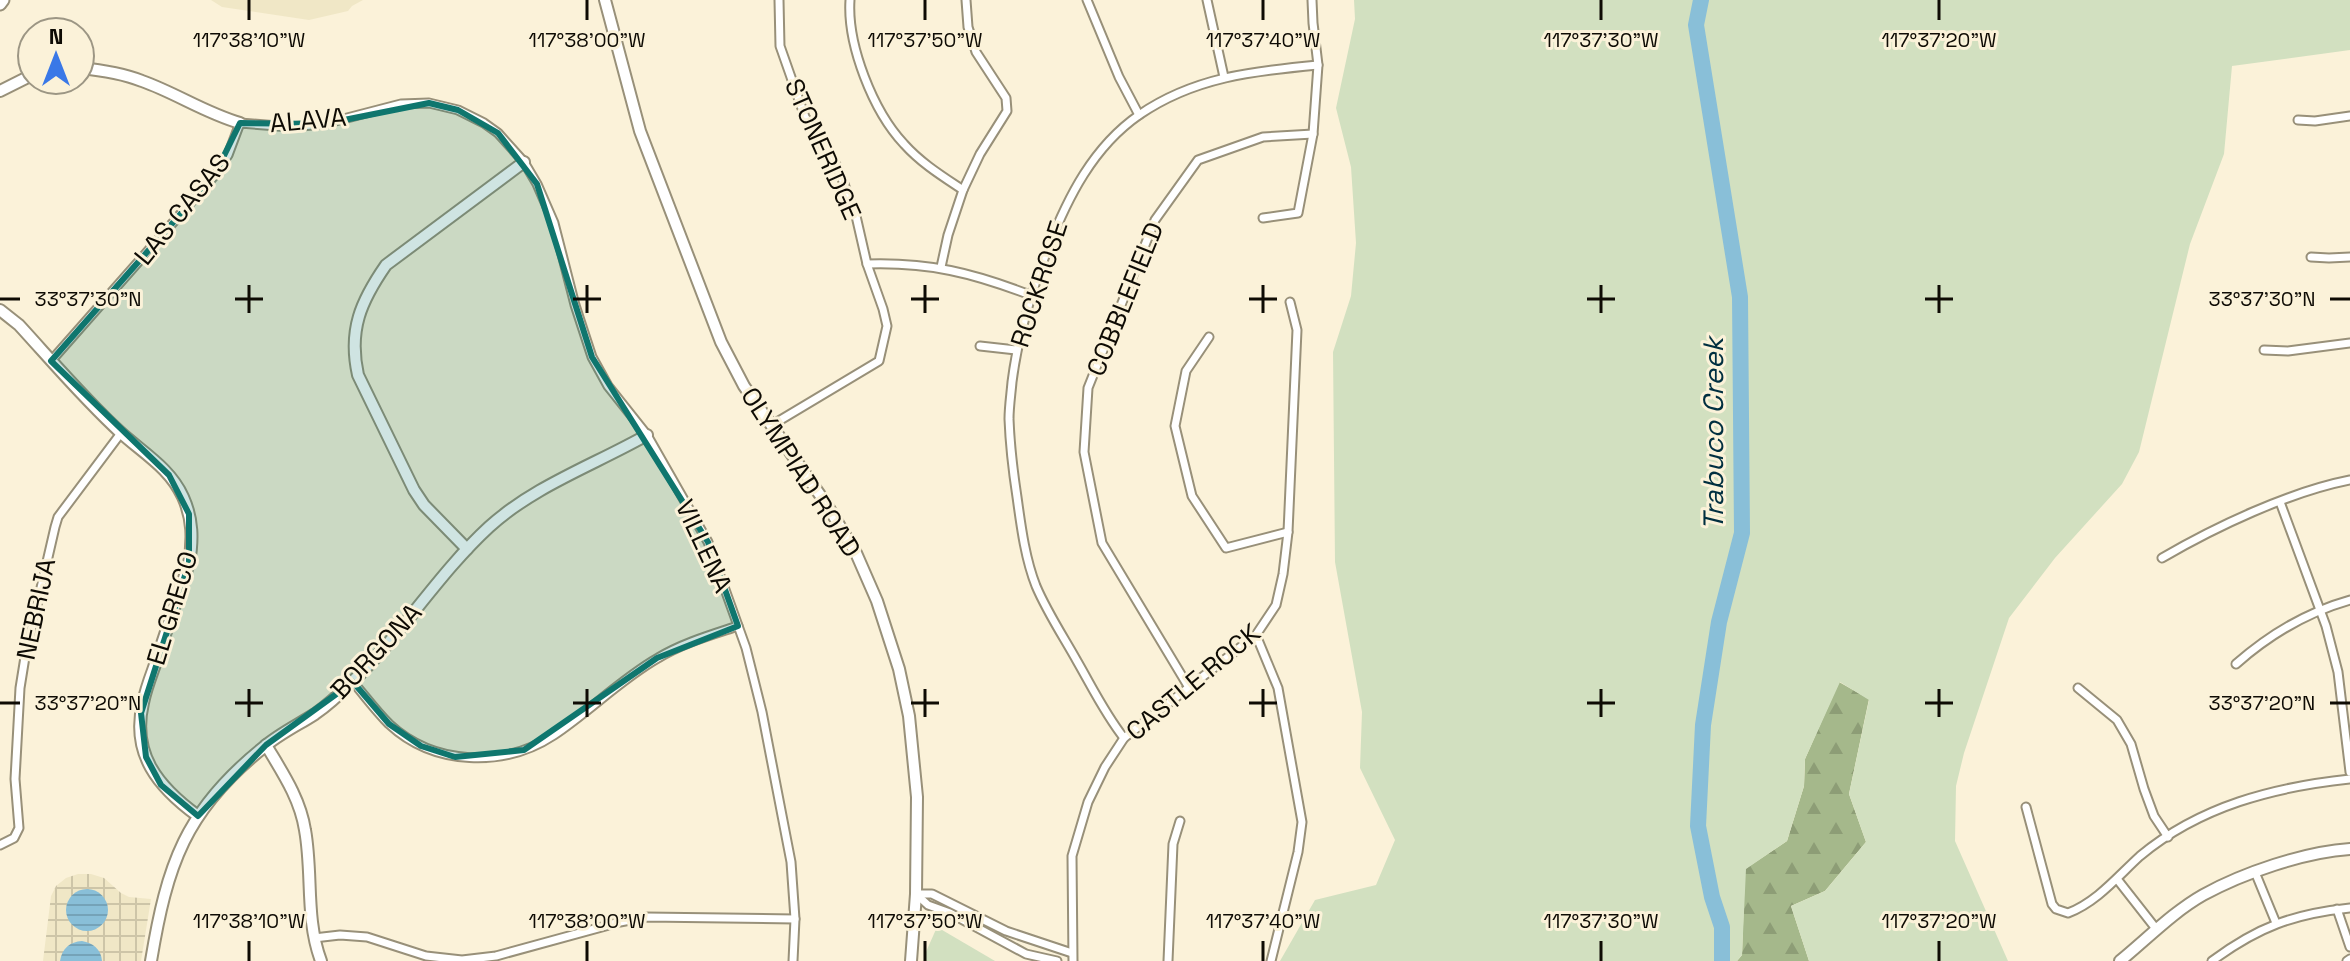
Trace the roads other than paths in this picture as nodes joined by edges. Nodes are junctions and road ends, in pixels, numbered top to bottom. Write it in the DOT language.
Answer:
graph roads {
  1 [pos="605,0"];
  2 [pos="779,0"];
  3 [pos="850,0"];
  4 [pos="966,0"];
  5 [pos="1087,0"];
  6 [pos="1207,0"];
  7 [pos="1312,0"];
  8 [pos="1318,65"];
  9 [pos="96,69"];
  10 [pos="1224,77"];
  11 [pos="1139,115"];
  12 [pos="2350,116"];
  13 [pos="2298,120"];
  14 [pos="240,123"];
  15 [pos="1313,134"];
  16 [pos="524,162"];
  17 [pos="963,190"];
  18 [pos="1263,218"];
  19 [pos="2311,257"];
  20 [pos="2350,257"];
  21 [pos="867,264"];
  22 [pos="941,267"];
  23 [pos="1030,295"];
  24 [pos="1290,302"];
  25 [pos="0,310"];
  26 [pos="1209,337"];
  27 [pos="2350,343"];
  28 [pos="980,346"];
  29 [pos="1016,350"];
  30 [pos="2264,350"];
  31 [pos="51,361"];
  32 [pos="772,425"];
  33 [pos="121,433"];
  34 [pos="647,435"];
  35 [pos="2350,480"];
  36 [pos="2280,502"];
  37 [pos="1288,532"];
  38 [pos="467,549"];
  39 [pos="2162,558"];
  40 [pos="2350,600"];
  41 [pos="2320,610"];
  42 [pos="738,626"];
  43 [pos="1256,635"];
  44 [pos="2236,664"];
  45 [pos="353,682"];
  46 [pos="1188,686"];
  47 [pos="2078,688"];
  48 [pos="2347,712"];
  49 [pos="1124,738"];
  50 [pos="266,745"];
  51 [pos="2350,772"];
  52 [pos="2350,779"];
  53 [pos="2026,807"];
  54 [pos="198,816"];
  55 [pos="1180,821"];
  56 [pos="2168,837"];
  57 [pos="0,845"];
  58 [pos="2350,849"];
  59 [pos="2255,872"];
  60 [pos="2117,879"];
  61 [pos="916,894"];
  62 [pos="955,903"];
  63 [pos="2350,908"];
  64 [pos="2337,909"];
  65 [pos="951,914"];
  66 [pos="795,919"];
  67 [pos="2276,923"];
  68 [pos="2157,930"];
  69 [pos="314,938"];
  70 [pos="1045,944"];
  71 [pos="2350,947"];
  72 [pos="1073,957"];
  73 [pos="1042,958"];
  74 [pos="2224,958"];
  75 [pos="151,961"];
  76 [pos="321,961"];
  77 [pos="793,961"];
  78 [pos="911,961"];
  79 [pos="1057,961"];
  80 [pos="1168,961"];
  81 [pos="1271,961"];
  82 [pos="2120,961"];
  83 [pos="2212,961"];
  1 -- 32 [label="street, OLYMPIAD ROAD"];
  2 -- 21 [label="street, STONERIDGE"];
  3 -- 17 [label="street"];
  4 -- 17 [label="street"];
  5 -- 11 [label="street"];
  6 -- 10 [label="street"];
  7 -- 8 [label="street"];
  8 -- 10 [label="street, ROCKROSE"];
  8 -- 15 [label="street"];
  9 -- 14 [label="street, ALAVA"];
  10 -- 11 [label="street, ROCKROSE"];
  11 -- 23 [label="street, ROCKROSE"];
  12 -- 13 [label="street"];
  14 -- 16 [label="street, ALAVA"];
  14 -- 31 [label="street, LAS CASAS"];
  15 -- 18 [label="street"];
  15 -- 46 [label="street, COBBLEFIELD"];
  16 -- 34 [label="street, VILLENA"];
  16 -- 38 [label="street"];
  17 -- 22 [label="street"];
  19 -- 20 [label="street"];
  21 -- 22 [label="street"];
  21 -- 32 [label="street, STONERIDGE"];
  22 -- 23 [label="street"];
  23 -- 29 [label="street, ROCKROSE"];
  24 -- 37 [label="street, CASTLE ROCK"];
  25 -- 31 [label="street, EL GRECO"];
  26 -- 37 [label="street"];
  27 -- 30 [label="street"];
  28 -- 29 [label="street"];
  29 -- 49 [label="street, ROCKROSE"];
  31 -- 33 [label="street, EL GRECO"];
  32 -- 61 [label="street, OLYMPIAD ROAD"];
  33 -- 54 [label="street, EL GRECO"];
  33 -- 57 [label="street, NEBRIJA"];
  34 -- 38 [label="street, BORGONA"];
  34 -- 42 [label="street, VILLENA"];
  35 -- 36 [label="street"];
  36 -- 39 [label="street"];
  36 -- 41 [label="street"];
  37 -- 43 [label="street, CASTLE ROCK"];
  38 -- 45 [label="street, BORGONA"];
  40 -- 41 [label="street"];
  41 -- 44 [label="street"];
  41 -- 48 [label="street"];
  42 -- 45 [label="street"];
  42 -- 66 [label="street, VILLENA"];
  43 -- 46 [label="street, CASTLE ROCK"];
  43 -- 81 [label="street"];
  45 -- 50 [label="street, BORGONA"];
  46 -- 49 [label="street, CASTLE ROCK"];
  47 -- 56 [label="street"];
  48 -- 51 [label="street"];
  49 -- 72 [label="street, CASTLE ROCK"];
  50 -- 54 [label="street, BORGONA"];
  50 -- 69 [label="street"];
  52 -- 56 [label="street"];
  53 -- 60 [label="street"];
  54 -- 75 [label="street, BORGONA"];
  55 -- 80 [label="street"];
  56 -- 60 [label="street"];
  58 -- 59 [label="street"];
  59 -- 67 [label="street"];
  59 -- 68 [label="street"];
  60 -- 68 [label="street"];
  61 -- 62 [label="street"];
  61 -- 65 [label="street"];
  61 -- 78 [label="street, OLYMPIAD ROAD"];
  62 -- 65 [label="street"];
  62 -- 70 [label="street"];
  63 -- 64 [label="street"];
  64 -- 67 [label="street"];
  64 -- 71 [label="street"];
  65 -- 73 [label="street"];
  66 -- 69 [label="street"];
  66 -- 77 [label="street, VILLENA"];
  67 -- 74 [label="street"];
  68 -- 82 [label="street"];
  69 -- 76 [label="street"];
  70 -- 72 [label="street"];
  70 -- 73 [label="street"];
  73 -- 79 [label="street"];
  74 -- 83 [label="street"];
}
